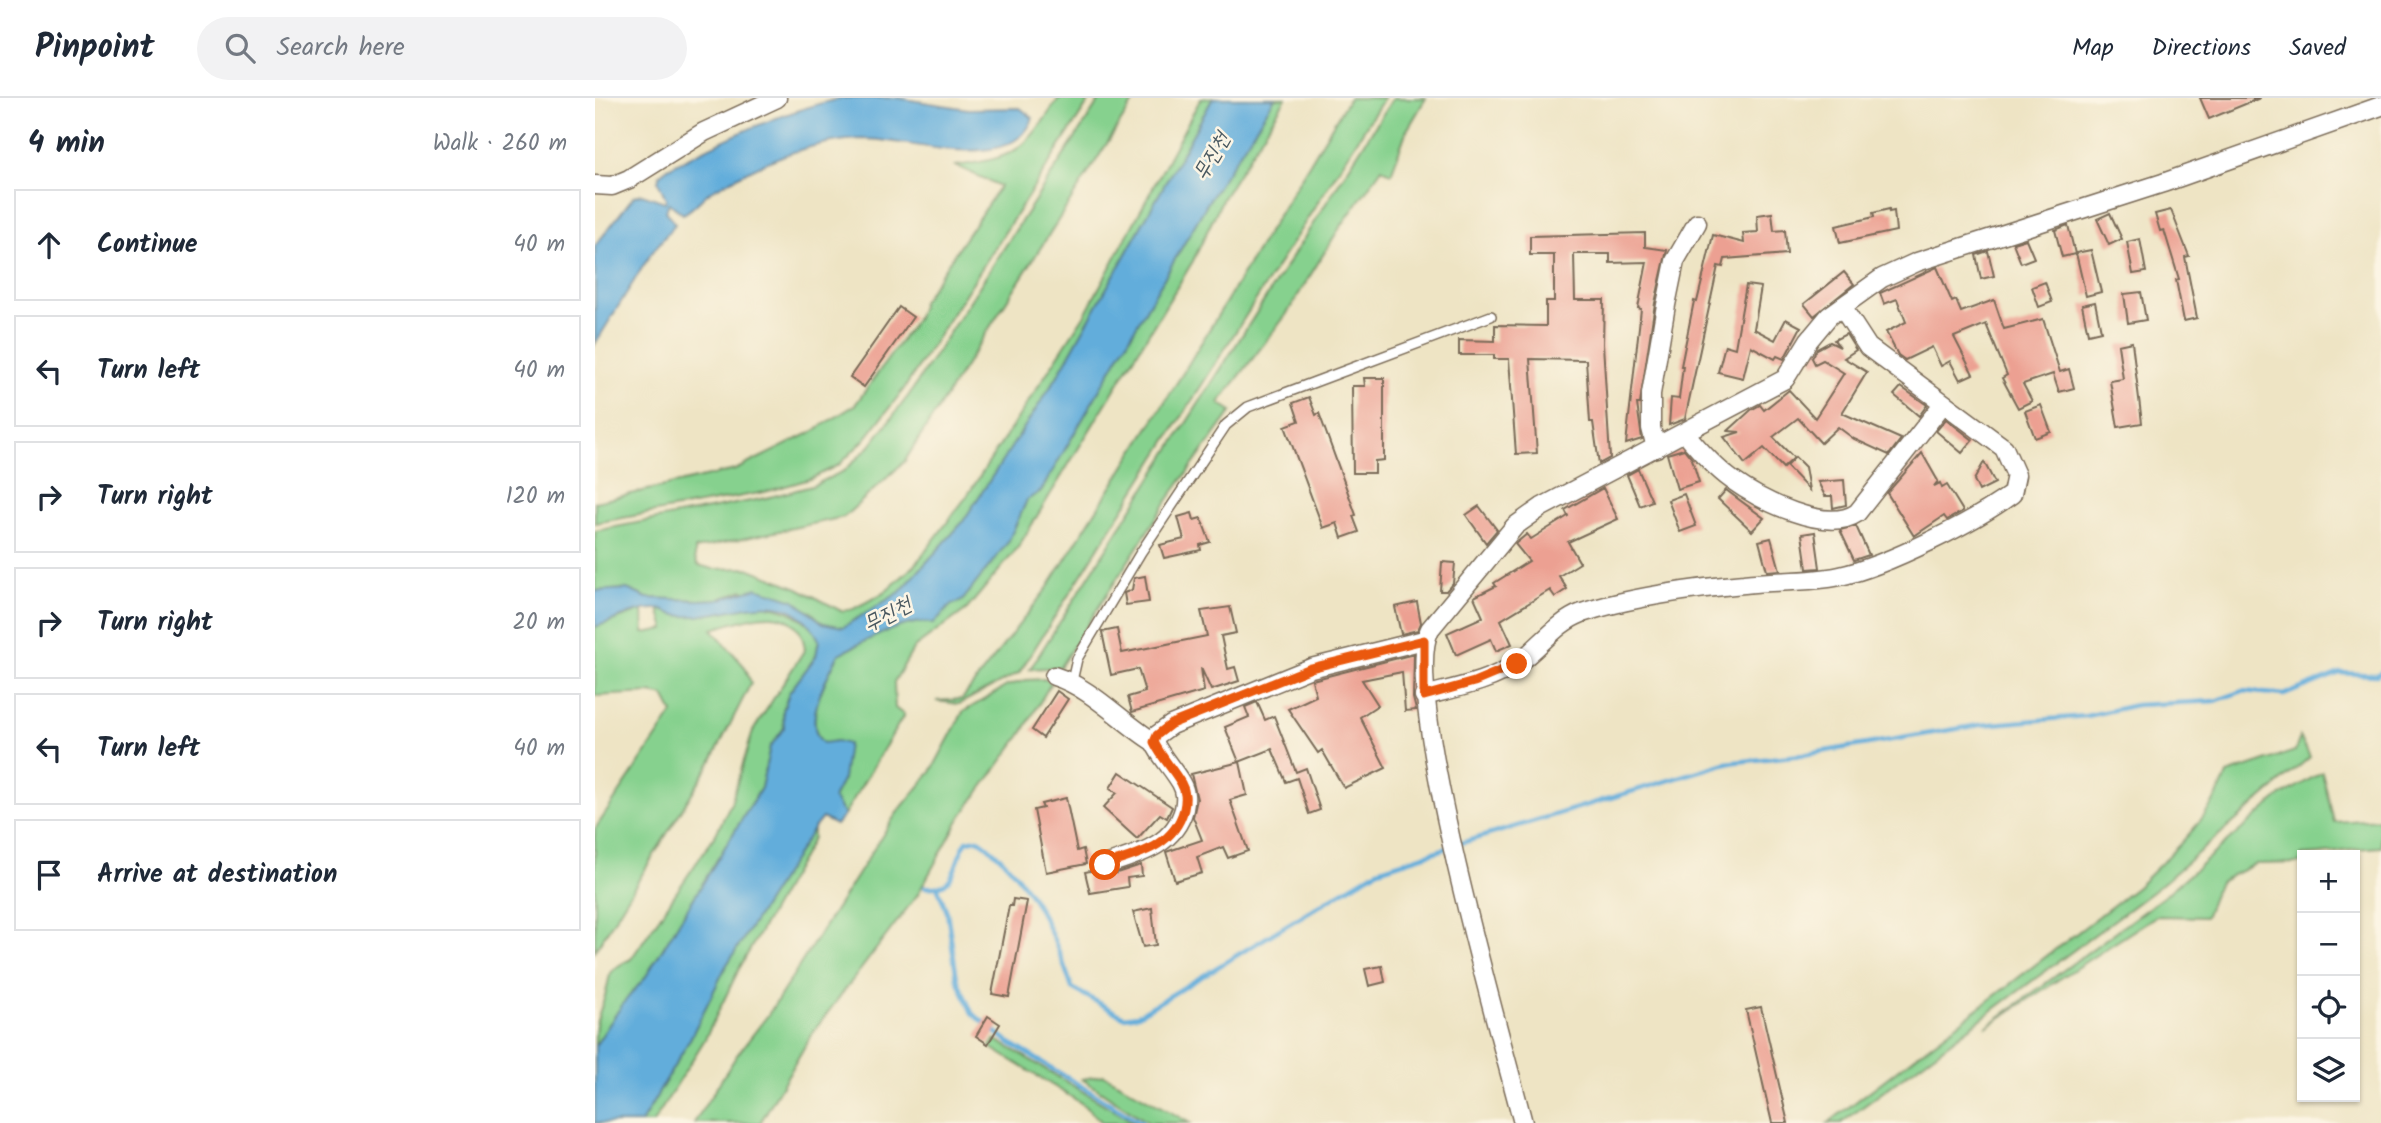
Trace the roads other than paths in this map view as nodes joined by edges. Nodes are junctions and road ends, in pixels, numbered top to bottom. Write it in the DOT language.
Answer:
graph roads {
  1 [pos="777,98"];
  2 [pos="2381,106"];
  3 [pos="595,184"];
  4 [pos="1697,223"];
  5 [pos="1842,307"];
  6 [pos="1491,316"];
  7 [pos="1943,404"];
  8 [pos="1685,433"];
  9 [pos="1656,448"];
  10 [pos="1424,640"];
  11 [pos="1054,676"];
  12 [pos="1072,681"];
  13 [pos="1424,696"];
  14 [pos="1154,742"];
  15 [pos="1105,865"];
  16 [pos="1523,1123"];
  1 -- 3 [label="street"];
  2 -- 5 [label="street"];
  4 -- 9 [label="street"];
  5 -- 7 [label="street"];
  5 -- 8 [label="street"];
  6 -- 12 [label="lane"];
  7 -- 8 [label="street"];
  7 -- 13 [label="street"];
  8 -- 9 [label="street"];
  9 -- 10 [label="street"];
  10 -- 13 [label="street"];
  10 -- 14 [label="street"];
  11 -- 12 [label="street"];
  12 -- 14 [label="street"];
  13 -- 16 [label="street"];
  14 -- 15 [label="street"];
}
